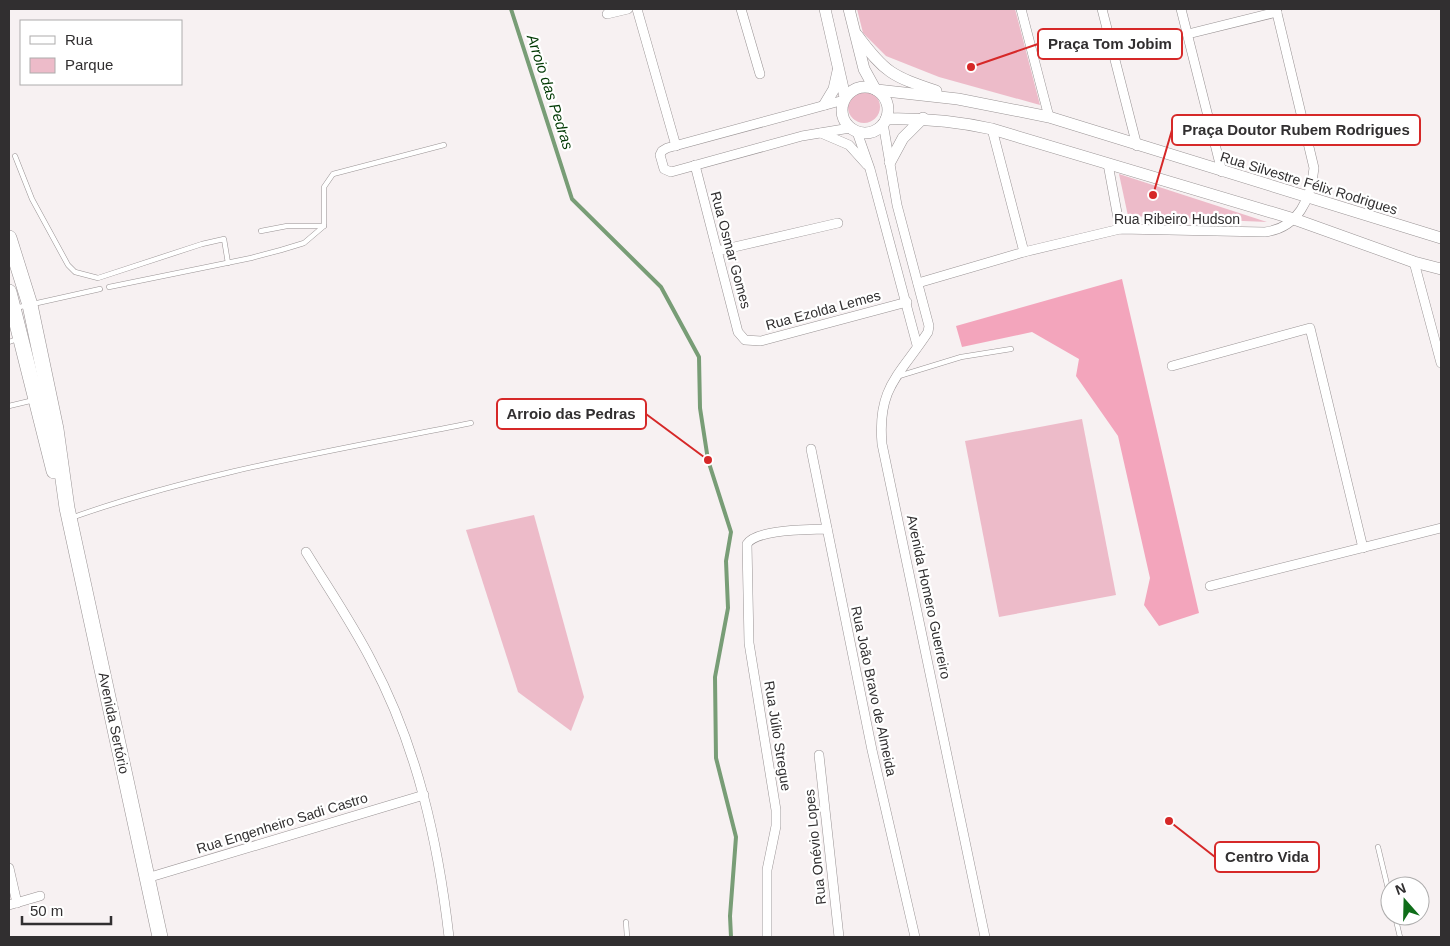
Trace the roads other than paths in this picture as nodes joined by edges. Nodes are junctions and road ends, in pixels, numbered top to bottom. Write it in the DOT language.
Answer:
graph roads {
  1 [pos="628,9"];
  2 [pos="637,9"];
  3 [pos="741,9"];
  4 [pos="826,9"];
  5 [pos="849,9"];
  6 [pos="1022,9"];
  7 [pos="1102,9"];
  8 [pos="1181,9"];
  9 [pos="1276,10"];
  10 [pos="607,14"];
  11 [pos="1188,34"];
  12 [pos="857,35"];
  13 [pos="840,67"];
  14 [pos="760,74"];
  15 [pos="876,90"];
  16 [pos="844,99"];
  17 [pos="958,99"];
  18 [pos="825,104"];
  19 [pos="923,118"];
  20 [pos="1049,118"];
  21 [pos="885,121"];
  22 [pos="992,129"];
  23 [pos="853,130"];
  24 [pos="821,133"];
  25 [pos="444,144"];
  26 [pos="676,146"];
  27 [pos="1137,146"];
  28 [pos="15,156"];
  29 [pos="890,162"];
  30 [pos="1108,164"];
  31 [pos="695,166"];
  32 [pos="870,169"];
  33 [pos="1222,172"];
  34 [pos="1307,198"];
  35 [pos="1294,219"];
  36 [pos="838,223"];
  37 [pos="324,226"];
  38 [pos="1120,230"];
  39 [pos="261,231"];
  40 [pos="9,238"];
  41 [pos="1441,238"];
  42 [pos="717,251"];
  43 [pos="1024,252"];
  44 [pos="1414,262"];
  45 [pos="228,263"];
  46 [pos="1441,269"];
  47 [pos="918,283"];
  48 [pos="109,287"];
  49 [pos="100,289"];
  50 [pos="9,292"];
  51 [pos="907,302"];
  52 [pos="30,304"];
  53 [pos="14,308"];
  54 [pos="15,340"];
  55 [pos="745,340"];
  56 [pos="917,345"];
  57 [pos="1011,349"];
  58 [pos="1441,363"];
  59 [pos="1172,366"];
  60 [pos="895,377"];
  61 [pos="36,399"];
  62 [pos="9,406"];
  63 [pos="471,423"];
  64 [pos="811,449"];
  65 [pos="68,513"];
  66 [pos="1441,528"];
  67 [pos="827,529"];
  68 [pos="1363,548"];
  69 [pos="306,552"];
  70 [pos="1210,586"];
  71 [pos="819,755"];
  72 [pos="424,795"];
  73 [pos="1378,848"];
  74 [pos="9,868"];
  75 [pos="1385,876"];
  76 [pos="147,878"];
  77 [pos="40,896"];
  78 [pos="13,904"];
  79 [pos="626,922"];
  80 [pos="160,937"];
  81 [pos="450,937"];
  82 [pos="627,937"];
  83 [pos="767,937"];
  84 [pos="839,937"];
  85 [pos="915,937"];
  86 [pos="985,937"];
  1 -- 10 [label="street"];
  2 -- 26 [label="street"];
  3 -- 14 [label="street"];
  4 -- 13 [label="street"];
  5 -- 12 [label="street"];
  6 -- 20 [label="street"];
  7 -- 27 [label="street"];
  8 -- 11 [label="street"];
  9 -- 11 [label="street"];
  9 -- 34 [label="street"];
  11 -- 33 [label="street"];
  12 -- 15 [label="street"];
  12 -- 17 [label="street"];
  13 -- 16 [label="street"];
  13 -- 18 [label="street"];
  15 -- 16 [label="street"];
  15 -- 17 [label="street, Rua Silvestre Félix Rodrigues"];
  15 -- 21 [label="street"];
  16 -- 18 [label="street"];
  16 -- 23 [label="street"];
  17 -- 20 [label="street, Rua Silvestre Félix Rodrigues"];
  18 -- 26 [label="street"];
  19 -- 21 [label="street"];
  19 -- 22 [label="street"];
  19 -- 29 [label="street"];
  20 -- 27 [label="street, Rua Silvestre Félix Rodrigues"];
  21 -- 23 [label="street"];
  21 -- 29 [label="street, Avenida Homero Guerreiro"];
  22 -- 30 [label="street"];
  22 -- 43 [label="street"];
  23 -- 24 [label="street"];
  23 -- 32 [label="street"];
  24 -- 31 [label="street"];
  24 -- 32 [label="street"];
  25 -- 37 [label="lane"];
  26 -- 31 [label="street"];
  27 -- 33 [label="street, Rua Silvestre Félix Rodrigues"];
  28 -- 45 [label="lane"];
  29 -- 47 [label="street, Avenida Homero Guerreiro"];
  30 -- 35 [label="street"];
  30 -- 38 [label="street"];
  31 -- 42 [label="street, Rua Osmar Gomes"];
  32 -- 51 [label="street"];
  33 -- 34 [label="street, Rua Silvestre Félix Rodrigues"];
  34 -- 35 [label="street"];
  34 -- 41 [label="street, Rua Silvestre Félix Rodrigues"];
  35 -- 38 [label="street, Rua Ribeiro Hudson"];
  35 -- 44 [label="street"];
  36 -- 42 [label="street"];
  37 -- 39 [label="lane"];
  37 -- 45 [label="lane"];
  38 -- 43 [label="street, Rua Ribeiro Hudson"];
  40 -- 52 [label="main road, Avenida Sertório"];
  42 -- 55 [label="street, Rua Osmar Gomes"];
  43 -- 47 [label="street, Rua Ribeiro Hudson"];
  44 -- 46 [label="street"];
  44 -- 58 [label="street"];
  45 -- 48 [label="lane"];
  47 -- 56 [label="street, Avenida Homero Guerreiro"];
  49 -- 52 [label="lane"];
  50 -- 53 [label="main road, Avenida Sertório"];
  51 -- 55 [label="street, Rua Ezolda Lemes"];
  51 -- 56 [label="street"];
  52 -- 53 [label="lane"];
  52 -- 65 [label="main road, Avenida Sertório"];
  53 -- 54 [label="main road, Avenida Sertório"];
  54 -- 61 [label="main road, Avenida Sertório"];
  56 -- 60 [label="street, Avenida Homero Guerreiro"];
  57 -- 60 [label="lane"];
  59 -- 68 [label="street"];
  60 -- 86 [label="street, Avenida Homero Guerreiro"];
  61 -- 62 [label="lane"];
  61 -- 65 [label="main road, Avenida Sertório"];
  63 -- 65 [label="lane"];
  64 -- 67 [label="street, Rua João Bravo de Almeida"];
  65 -- 76 [label="main road, Avenida Sertório"];
  66 -- 68 [label="street"];
  67 -- 83 [label="street, Rua Júlio Stregue"];
  67 -- 85 [label="street, Rua João Bravo de Almeida"];
  68 -- 70 [label="street"];
  69 -- 72 [label="street"];
  71 -- 84 [label="street, Rua Onévio Lopes"];
  72 -- 76 [label="street, Rua Engenheiro Sadi Castro"];
  72 -- 81 [label="street"];
  73 -- 75 [label="lane"];
  74 -- 78 [label="street"];
  76 -- 80 [label="main road, Avenida Sertório"];
  77 -- 78 [label="street"];
  79 -- 82 [label="lane"];
}
